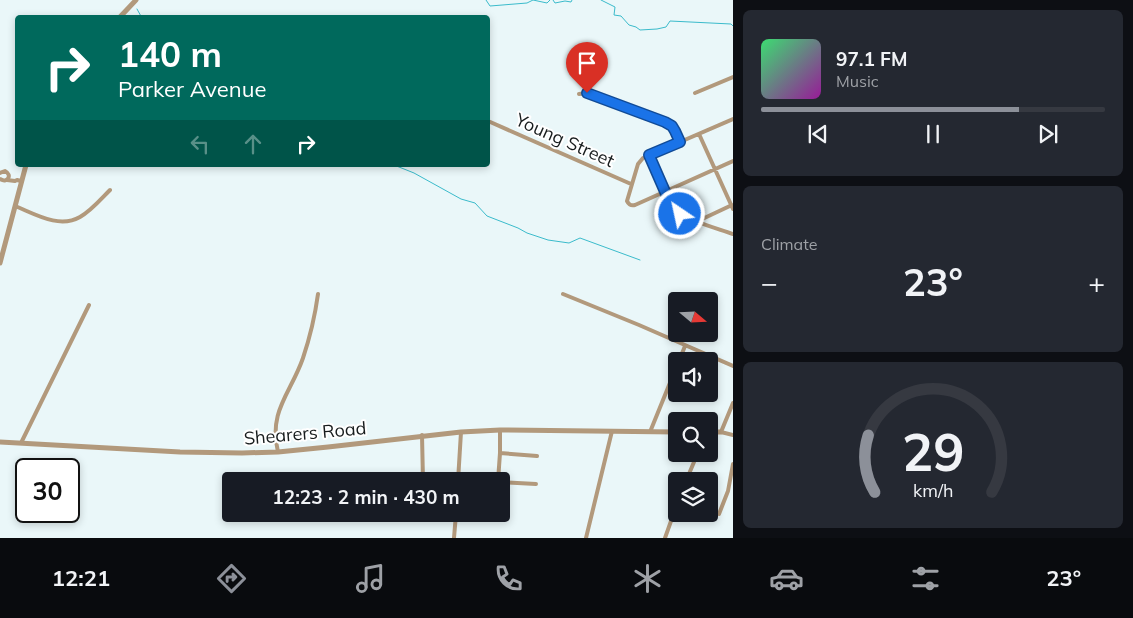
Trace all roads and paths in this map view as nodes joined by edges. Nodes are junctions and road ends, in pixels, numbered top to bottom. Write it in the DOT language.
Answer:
graph roads {
  1 [pos="136,0"];
  2 [pos="121,15"];
  3 [pos="733,77"];
  4 [pos="695,93"];
  5 [pos="578,94"];
  6 [pos="733,118"];
  7 [pos="490,122"];
  8 [pos="699,134"];
  9 [pos="680,142"];
  10 [pos="649,155"];
  11 [pos="733,161"];
  12 [pos="25,167"];
  13 [pos="715,169"];
  14 [pos="0,173"];
  15 [pos="8,178"];
  16 [pos="0,179"];
  17 [pos="19,181"];
  18 [pos="631,184"];
  19 [pos="110,190"];
  20 [pos="666,191"];
  21 [pos="15,206"];
  22 [pos="732,206"];
  23 [pos="698,221"];
  24 [pos="733,234"];
  25 [pos="0,263"];
  26 [pos="318,294"];
  27 [pos="563,294"];
  28 [pos="90,305"];
  29 [pos="685,346"];
  30 [pos="683,352"];
  31 [pos="733,366"];
  32 [pos="668,388"];
  33 [pos="733,403"];
  34 [pos="500,430"];
  35 [pos="612,431"];
  36 [pos="461,432"];
  37 [pos="650,432"];
  38 [pos="668,432"];
  39 [pos="721,432"];
  40 [pos="422,435"];
  41 [pos="733,435"];
  42 [pos="0,442"];
  43 [pos="21,443"];
  44 [pos="278,452"];
  45 [pos="500,453"];
  46 [pos="537,456"];
  47 [pos="733,464"];
  48 [pos="424,472"];
  49 [pos="459,472"];
  50 [pos="499,472"];
  51 [pos="510,482"];
  52 [pos="536,484"];
  53 [pos="719,514"];
  54 [pos="455,522"];
  55 [pos="671,522"];
  56 [pos="454,538"];
  57 [pos="586,538"];
  58 [pos="665,538"];
  1 -- 2 [label="street"];
  3 -- 4 [label="street"];
  5 -- 9 [label="street"];
  6 -- 8 [label="street"];
  7 -- 18 [label="street, Young Street"];
  8 -- 9 [label="street"];
  8 -- 13 [label="street"];
  9 -- 10 [label="street"];
  10 -- 18 [label="street"];
  10 -- 20 [label="street"];
  11 -- 13 [label="street"];
  12 -- 17 [label="street"];
  13 -- 20 [label="street"];
  13 -- 22 [label="street"];
  14 -- 15 [label="street"];
  15 -- 16 [label="street"];
  15 -- 17 [label="street"];
  17 -- 21 [label="street"];
  18 -- 20 [label="street"];
  19 -- 21 [label="street"];
  20 -- 23 [label="street"];
  21 -- 25 [label="street"];
  22 -- 23 [label="street"];
  23 -- 24 [label="street"];
  26 -- 44 [label="street"];
  27 -- 29 [label="street"];
  28 -- 43 [label="street"];
  29 -- 30 [label="street"];
  29 -- 31 [label="street"];
  32 -- 37 [label="street"];
  33 -- 39 [label="street"];
  34 -- 35 [label="street, Shearers Road"];
  34 -- 36 [label="street, Shearers Road"];
  34 -- 45 [label="street"];
  35 -- 37 [label="street, Shearers Road"];
  35 -- 57 [label="street"];
  36 -- 40 [label="street, Shearers Road"];
  36 -- 49 [label="street"];
  37 -- 38 [label="street, Shearers Road"];
  39 -- 41 [label="street"];
  40 -- 44 [label="street, Shearers Road"];
  40 -- 48 [label="street"];
  42 -- 43 [label="street, Shearers Road"];
  43 -- 44 [label="street, Shearers Road"];
  45 -- 46 [label="street"];
  45 -- 50 [label="street"];
  47 -- 53 [label="street"];
  51 -- 52 [label="street"];
  54 -- 56 [label="street"];
  55 -- 58 [label="street"];
}
